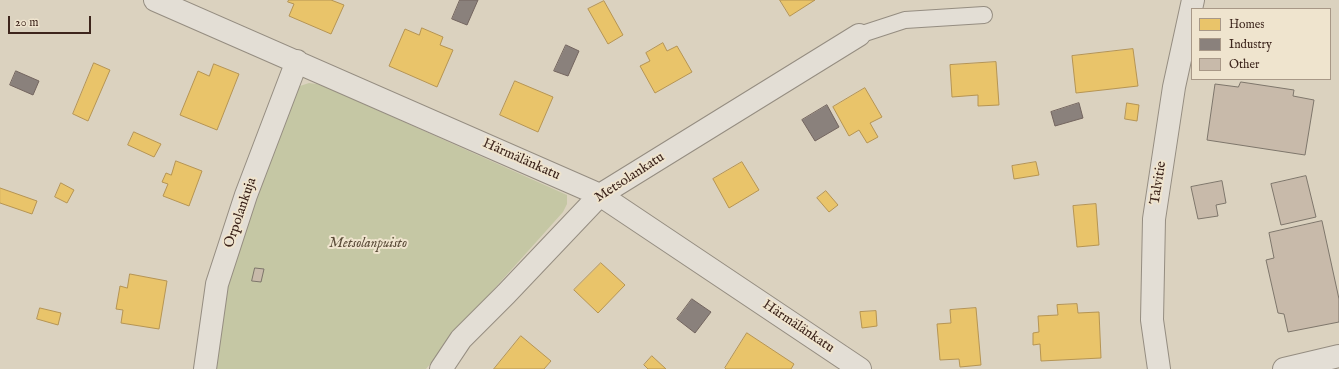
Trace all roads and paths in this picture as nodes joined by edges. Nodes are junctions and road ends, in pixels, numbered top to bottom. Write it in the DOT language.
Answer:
graph roads {
  1 [pos="155,0"];
  2 [pos="1191,9"];
  3 [pos="984,15"];
  4 [pos="859,35"];
  5 [pos="297,61"];
  6 [pos="600,195"];
  7 [pos="1339,356"];
  8 [pos="205,369"];
  9 [pos="441,369"];
  10 [pos="860,369"];
  11 [pos="1159,369"];
  12 [pos="1284,369"];
  1 -- 5 [label="street, Härmälänkatu"];
  2 -- 11 [label="street, Talvitie"];
  3 -- 4 [label="lane"];
  4 -- 6 [label="street, Metsolankatu"];
  5 -- 6 [label="street, Härmälänkatu"];
  5 -- 8 [label="street, Orpolankuja"];
  6 -- 9 [label="street, Metsolankatu"];
  6 -- 10 [label="street, Härmälänkatu"];
  7 -- 12 [label="street"];
}
